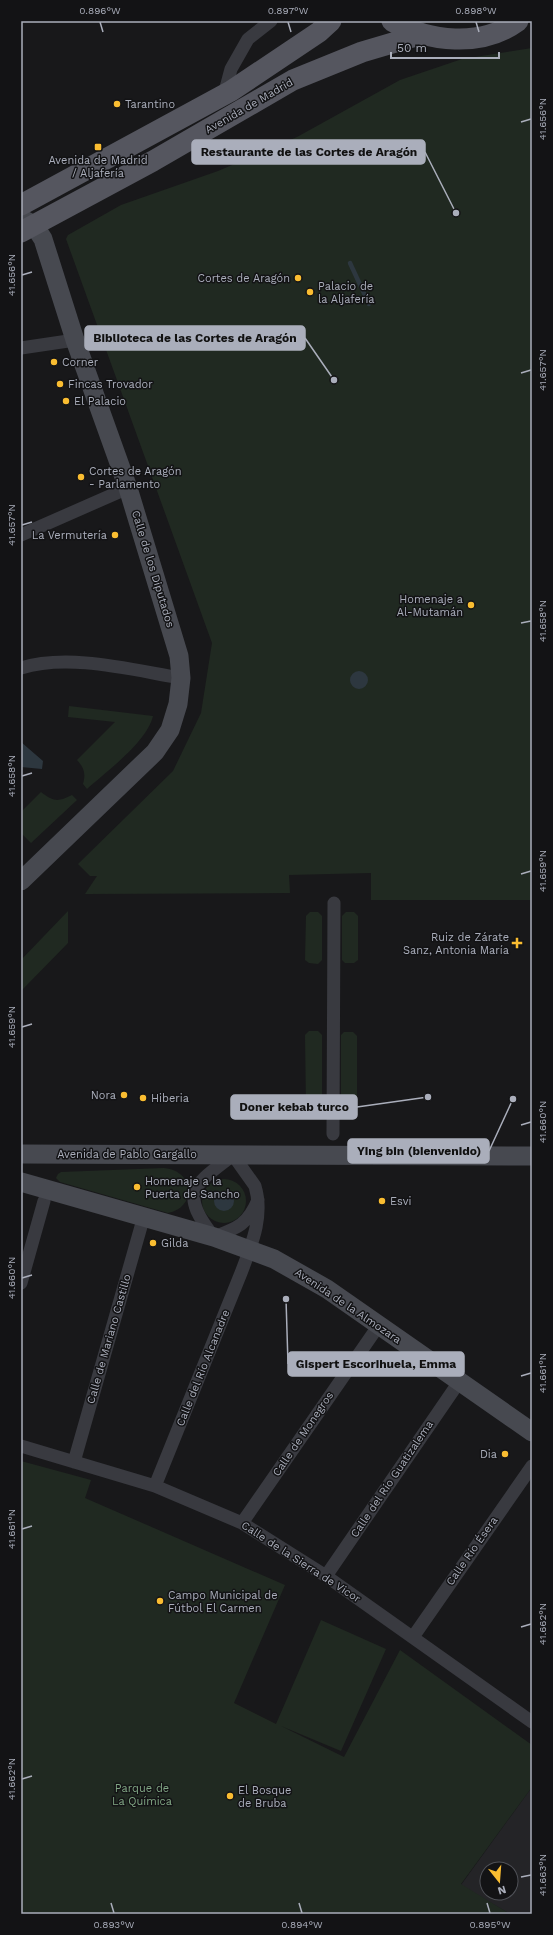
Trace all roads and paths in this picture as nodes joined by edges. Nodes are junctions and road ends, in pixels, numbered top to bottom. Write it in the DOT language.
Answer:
graph roads {
  1 [pos="271,21"];
  2 [pos="331,21"];
  3 [pos="392,21"];
  4 [pos="510,25"];
  5 [pos="532,27"];
  6 [pos="423,34"];
  7 [pos="224,95"];
  8 [pos="21,206"];
  9 [pos="25,225"];
  10 [pos="75,340"];
  11 [pos="21,348"];
  12 [pos="128,488"];
  13 [pos="21,535"];
  14 [pos="21,668"];
  15 [pos="181,678"];
  16 [pos="21,881"];
  17 [pos="334,903"];
  18 [pos="333,1134"];
  19 [pos="21,1154"];
  20 [pos="232,1155"];
  21 [pos="532,1156"];
  22 [pos="21,1182"];
  23 [pos="258,1200"];
  24 [pos="44,1201"];
  25 [pos="144,1216"];
  26 [pos="214,1237"];
  27 [pos="250,1249"];
  28 [pos="21,1283"];
  29 [pos="378,1325"];
  30 [pos="459,1382"];
  31 [pos="532,1432"];
  32 [pos="21,1446"];
  33 [pos="74,1462"];
  34 [pos="532,1466"];
  35 [pos="155,1486"];
  36 [pos="242,1523"];
  37 [pos="326,1576"];
  38 [pos="413,1637"];
  39 [pos="532,1722"];
  1 -- 7 [label="street, Avenida de Madrid"];
  2 -- 7 [label="main road, Avenida de Madrid"];
  3 -- 6 [label="main road"];
  4 -- 5 [label="main road"];
  4 -- 6 [label="main road"];
  6 -- 9 [label="main road, Avenida de Madrid"];
  7 -- 8 [label="main road, Avenida de Madrid"];
  9 -- 10 [label="street, Calle de los Diputados"];
  10 -- 11 [label="street"];
  10 -- 12 [label="street, Calle de los Diputados"];
  12 -- 13 [label="street"];
  12 -- 15 [label="street, Calle de los Diputados"];
  14 -- 15 [label="street"];
  15 -- 16 [label="street, Calle de los Diputados"];
  17 -- 18 [label="street"];
  19 -- 20 [label="street, Avenida de Pablo Gargallo"];
  20 -- 21 [label="street, Avenida de Pablo Gargallo"];
  20 -- 23 [label="street"];
  20 -- 26 [label="street"];
  22 -- 25 [label="street, Avenida de la Almozara"];
  23 -- 26 [label="street"];
  23 -- 27 [label="street"];
  24 -- 28 [label="street"];
  25 -- 26 [label="street, Avenida de la Almozara"];
  25 -- 33 [label="street, Calle de Mariano Castillo"];
  26 -- 27 [label="street, Avenida de la Almozara"];
  27 -- 29 [label="street, Avenida de la Almozara"];
  27 -- 35 [label="street, Calle del Río Alcanadre"];
  29 -- 30 [label="street, Avenida de la Almozara"];
  29 -- 36 [label="street, Calle de Monegros"];
  30 -- 31 [label="street, Avenida de la Almozara"];
  30 -- 37 [label="street, Calle del Río Guatizalema"];
  32 -- 33 [label="street, Calle de la Sierra de Vicor"];
  33 -- 35 [label="street, Calle de la Sierra de Vicor"];
  34 -- 38 [label="street, Calle Río Ésera"];
  35 -- 36 [label="street, Calle de la Sierra de Vicor"];
  36 -- 37 [label="street, Calle de la Sierra de Vicor"];
  37 -- 38 [label="street, Calle de la Sierra de Vicor"];
  38 -- 39 [label="street, Calle de la Sierra de Vicor"];
}
